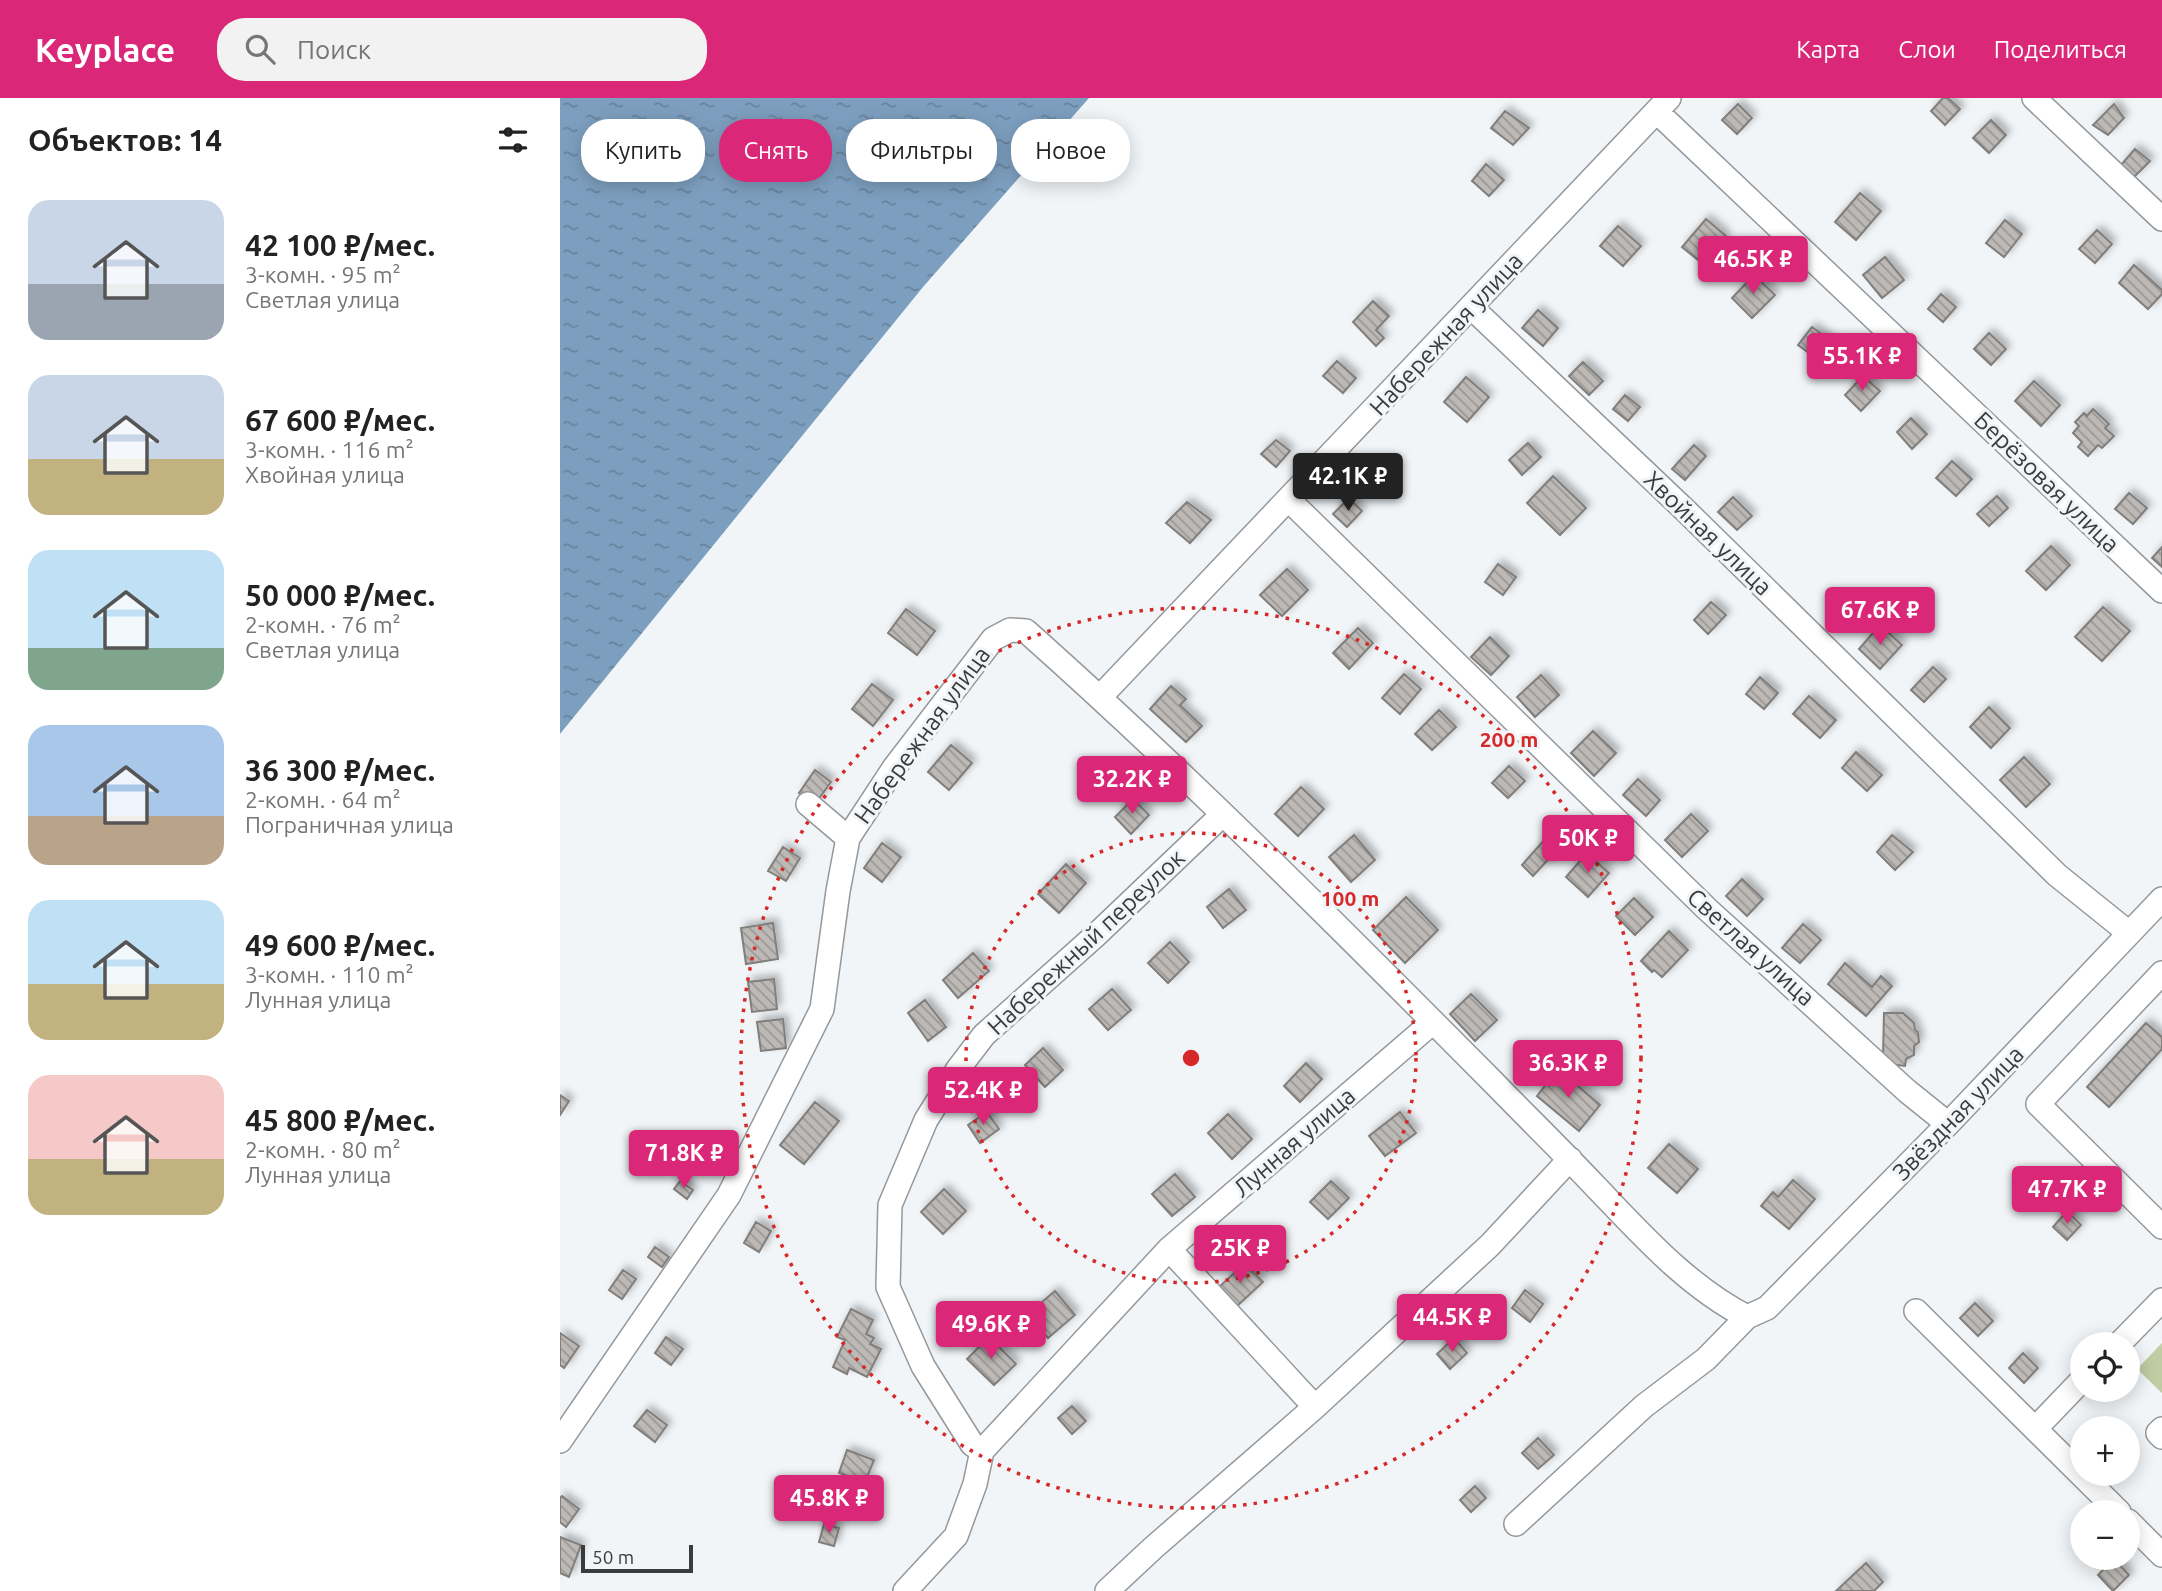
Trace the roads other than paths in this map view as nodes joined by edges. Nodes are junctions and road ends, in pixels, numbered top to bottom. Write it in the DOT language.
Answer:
graph roads {
  1 [pos="2034,98"];
  2 [pos="1663,105"];
  3 [pos="2162,219"];
  4 [pos="1471,307"];
  5 [pos="1289,500"];
  6 [pos="2162,591"];
  7 [pos="1100,697"];
  8 [pos="808,804"];
  9 [pos="1222,815"];
  10 [pos="848,838"];
  11 [pos="2162,899"];
  12 [pos="2129,933"];
  13 [pos="2162,973"];
  14 [pos="1433,1022"];
  15 [pos="1948,1124"];
  16 [pos="1570,1159"];
  17 [pos="2162,1227"];
  18 [pos="1169,1249"];
  19 [pos="2162,1300"];
  20 [pos="1916,1311"];
  21 [pos="1747,1317"];
  22 [pos="2131,1332"];
  23 [pos="2070,1393"];
  24 [pos="1315,1407"];
  25 [pos="2035,1429"];
  26 [pos="2162,1429"];
  27 [pos="2162,1437"];
  28 [pos="560,1441"];
  29 [pos="982,1451"];
  30 [pos="2107,1500"];
  31 [pos="1516,1524"];
  32 [pos="2140,1533"];
  33 [pos="2162,1555"];
  34 [pos="905,1591"];
  35 [pos="1107,1591"];
  1 -- 3 [label="street"];
  2 -- 4 [label="street, Набережная улица"];
  2 -- 6 [label="street, Берёзовая улица"];
  4 -- 5 [label="street, Набережная улица"];
  4 -- 12 [label="street, Хвойная улица"];
  5 -- 7 [label="street, Набережная улица"];
  5 -- 15 [label="street, Светлая улица"];
  7 -- 9 [label="street"];
  7 -- 10 [label="street, Набережная улица"];
  8 -- 10 [label="street"];
  9 -- 14 [label="street"];
  9 -- 29 [label="street, Набережный переулок"];
  10 -- 28 [label="street, Набережная улица"];
  11 -- 12 [label="street, Звёздная улица"];
  12 -- 15 [label="street, Звёздная улица"];
  13 -- 17 [label="street"];
  14 -- 16 [label="street"];
  14 -- 18 [label="street, Лунная улица"];
  15 -- 21 [label="street, Звёздная улица"];
  16 -- 21 [label="street"];
  16 -- 24 [label="street"];
  18 -- 24 [label="street"];
  18 -- 29 [label="street, Лунная улица"];
  19 -- 22 [label="street"];
  20 -- 25 [label="street"];
  21 -- 31 [label="street, Звёздная улица"];
  23 -- 25 [label="street"];
  24 -- 35 [label="street"];
  25 -- 30 [label="street"];
  26 -- 27 [label="street"];
  29 -- 34 [label="street"];
  32 -- 33 [label="street"];
}
